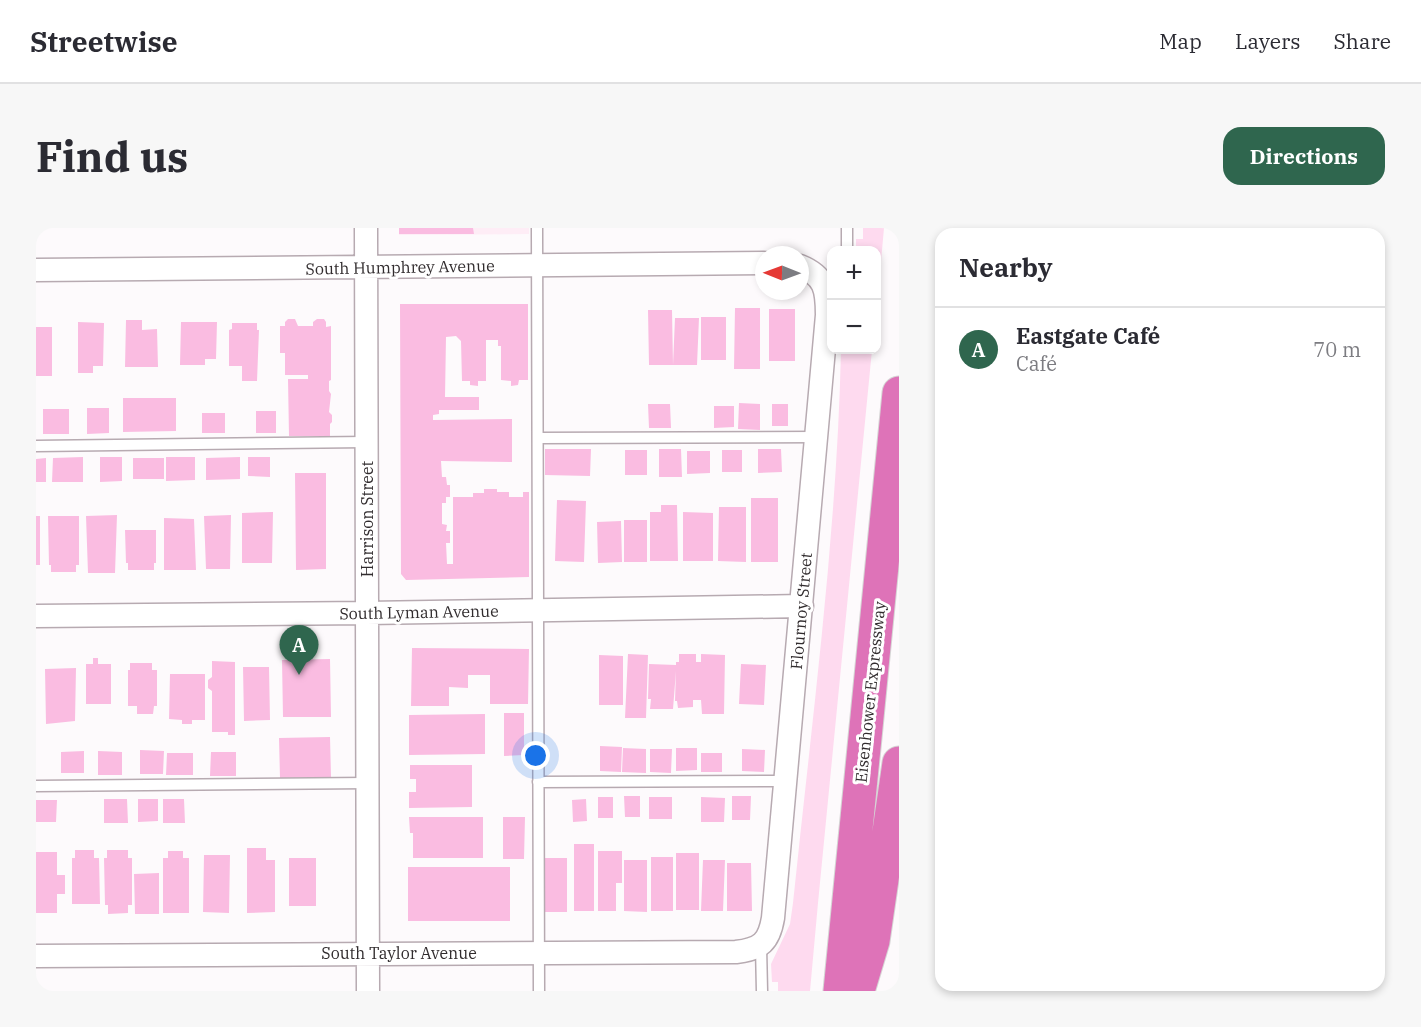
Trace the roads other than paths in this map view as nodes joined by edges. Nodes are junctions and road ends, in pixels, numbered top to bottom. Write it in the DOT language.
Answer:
graph roads {
  1 [pos="366,228"];
  2 [pos="537,228"];
  3 [pos="847,228"];
  4 [pos="847,246"];
  5 [pos="755,264"];
  6 [pos="537,266"];
  7 [pos="366,267"];
  8 [pos="36,270"];
  9 [pos="819,283"];
  10 [pos="899,393"];
  11 [pos="817,437"];
  12 [pos="538,438"];
  13 [pos="367,442"];
  14 [pos="36,446"];
  15 [pos="802,606"];
  16 [pos="538,610"];
  17 [pos="367,614"];
  18 [pos="36,616"];
  19 [pos="899,763"];
  20 [pos="786,781"];
  21 [pos="538,782"];
  22 [pos="368,783"];
  23 [pos="36,786"];
  24 [pos="761,946"];
  25 [pos="539,952"];
  26 [pos="368,953"];
  27 [pos="36,956"];
  28 [pos="368,991"];
  29 [pos="539,991"];
  30 [pos="762,991"];
  31 [pos="840,991"];
  32 [pos="858,991"];
  1 -- 7 [label="street, Harrison Street"];
  2 -- 6 [label="lane"];
  3 -- 4 [label="lane"];
  5 -- 6 [label="street, South Humphrey Avenue"];
  6 -- 7 [label="street, South Humphrey Avenue"];
  6 -- 12 [label="lane"];
  7 -- 8 [label="street, South Humphrey Avenue"];
  7 -- 13 [label="street, Harrison Street"];
  9 -- 11 [label="street, Flournoy Street"];
  10 -- 31 [label="highway, Eisenhower Expressway"];
  11 -- 12 [label="lane"];
  11 -- 15 [label="street, Flournoy Street"];
  12 -- 16 [label="lane"];
  13 -- 14 [label="lane"];
  13 -- 17 [label="street, Harrison Street"];
  15 -- 16 [label="street, South Lyman Avenue"];
  15 -- 20 [label="street, Flournoy Street"];
  16 -- 17 [label="street, South Lyman Avenue"];
  16 -- 21 [label="lane"];
  17 -- 18 [label="street, South Lyman Avenue"];
  17 -- 22 [label="street, Harrison Street"];
  19 -- 32 [label="highway"];
  20 -- 21 [label="lane"];
  20 -- 24 [label="street, Flournoy Street"];
  21 -- 25 [label="lane"];
  22 -- 23 [label="lane"];
  22 -- 26 [label="street, Harrison Street"];
  24 -- 25 [label="street, South Taylor Avenue"];
  24 -- 30 [label="lane"];
  25 -- 26 [label="street, South Taylor Avenue"];
  25 -- 29 [label="lane"];
  26 -- 27 [label="street, South Taylor Avenue"];
  26 -- 28 [label="street, Harrison Street"];
}
